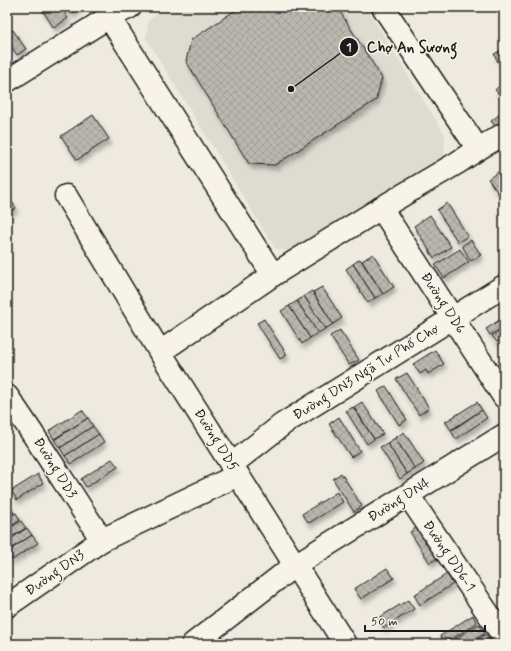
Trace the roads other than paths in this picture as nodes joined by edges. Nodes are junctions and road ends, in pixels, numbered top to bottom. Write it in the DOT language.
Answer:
graph roads {
  1 [pos="130,7"];
  2 [pos="383,7"];
  3 [pos="109,17"];
  4 [pos="7,81"];
  5 [pos="504,134"];
  6 [pos="478,149"];
  7 [pos="66,196"];
  8 [pos="382,208"];
  9 [pos="273,274"];
  10 [pos="504,286"];
  11 [pos="453,318"];
  12 [pos="160,352"];
  13 [pos="7,396"];
  14 [pos="504,397"];
  15 [pos="504,435"];
  16 [pos="235,470"];
  17 [pos="408,495"];
  18 [pos="102,540"];
  19 [pos="295,566"];
  20 [pos="10,597"];
  21 [pos="504,637"];
  22 [pos="193,644"];
  23 [pos="345,644"];
  1 -- 3 [label="street"];
  2 -- 6 [label="street"];
  3 -- 4 [label="street"];
  3 -- 9 [label="street"];
  5 -- 6 [label="street"];
  6 -- 8 [label="street"];
  7 -- 12 [label="street, Đường DD5"];
  8 -- 9 [label="street"];
  8 -- 11 [label="street, Đường DD6"];
  9 -- 12 [label="street"];
  10 -- 11 [label="street, Đường DN3 Ngã Tư Phố Chợ"];
  11 -- 14 [label="street, Đường DD6"];
  11 -- 16 [label="street, Đường DN3 Ngã Tư Phố Chợ"];
  12 -- 16 [label="street, Đường DD5"];
  13 -- 18 [label="street, Đường DD3"];
  15 -- 17 [label="street, Đường DN4"];
  16 -- 18 [label="street, Đường DN3 Ngã Tư Phố Chợ"];
  16 -- 19 [label="street, Đường DD5"];
  17 -- 19 [label="street, Đường DN4"];
  17 -- 21 [label="street, Đường DD6-1"];
  18 -- 20 [label="street, Đường DN3"];
  19 -- 22 [label="street, Đường DN4"];
  19 -- 23 [label="street, Đường DD5"];
}
